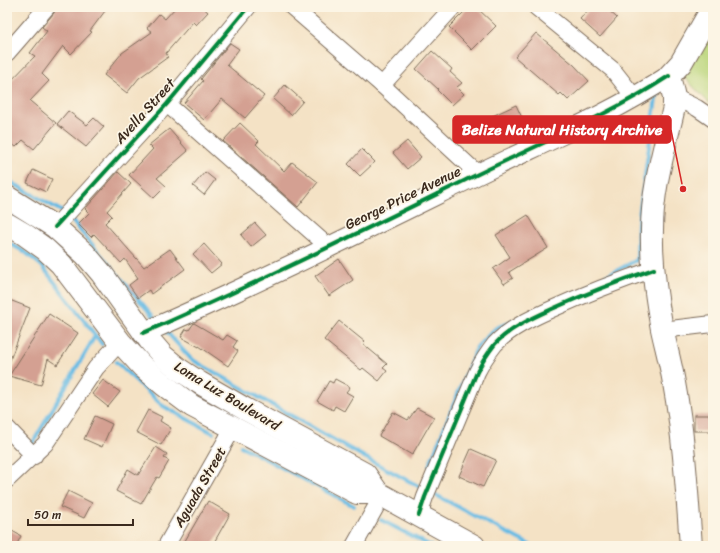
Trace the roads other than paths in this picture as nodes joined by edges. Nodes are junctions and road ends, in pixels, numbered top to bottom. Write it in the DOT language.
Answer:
graph roads {
  1 [pos="47,7"];
  2 [pos="248,7"];
  3 [pos="292,7"];
  4 [pos="453,7"];
  5 [pos="536,7"];
  6 [pos="713,7"];
  7 [pos="7,53"];
  8 [pos="669,76"];
  9 [pos="382,85"];
  10 [pos="674,97"];
  11 [pos="635,98"];
  12 [pos="167,104"];
  13 [pos="713,119"];
  14 [pos="478,174"];
  15 [pos="7,197"];
  16 [pos="7,224"];
  17 [pos="55,227"];
  18 [pos="328,248"];
  19 [pos="654,269"];
  20 [pos="713,324"];
  21 [pos="662,330"];
  22 [pos="143,333"];
  23 [pos="120,342"];
  24 [pos="7,428"];
  25 [pos="233,428"];
  26 [pos="34,456"];
  27 [pos="7,480"];
  28 [pos="380,495"];
  29 [pos="419,515"];
  30 [pos="166,546"];
  31 [pos="354,546"];
  32 [pos="474,546"];
  33 [pos="691,546"];
  1 -- 7 [label="street"];
  2 -- 12 [label="street, Avella Street"];
  3 -- 9 [label="street"];
  4 -- 9 [label="street"];
  5 -- 11 [label="street"];
  6 -- 8 [label="main road, George Price Avenue"];
  8 -- 10 [label="main road"];
  8 -- 11 [label="street, George Price Avenue"];
  9 -- 14 [label="street"];
  10 -- 13 [label="street"];
  10 -- 19 [label="main road"];
  11 -- 14 [label="street, George Price Avenue"];
  12 -- 17 [label="street, Avella Street"];
  12 -- 18 [label="street"];
  14 -- 18 [label="street, George Price Avenue"];
  15 -- 17 [label="main road, Loma Luz Boulevard"];
  16 -- 23 [label="main road, Loma Luz Boulevard"];
  17 -- 22 [label="main road, Loma Luz Boulevard"];
  18 -- 22 [label="street, George Price Avenue"];
  19 -- 21 [label="main road"];
  19 -- 29 [label="street"];
  20 -- 21 [label="street"];
  21 -- 33 [label="main road"];
  22 -- 28 [label="main road, Loma Luz Boulevard"];
  23 -- 25 [label="main road, Loma Luz Boulevard"];
  23 -- 26 [label="street"];
  24 -- 26 [label="street"];
  25 -- 28 [label="main road, Loma Luz Boulevard"];
  25 -- 30 [label="street, Aguada Street"];
  26 -- 27 [label="street"];
  28 -- 29 [label="main road, Loma Luz Boulevard"];
  28 -- 31 [label="street"];
  29 -- 32 [label="main road, Loma Luz Boulevard"];
}
